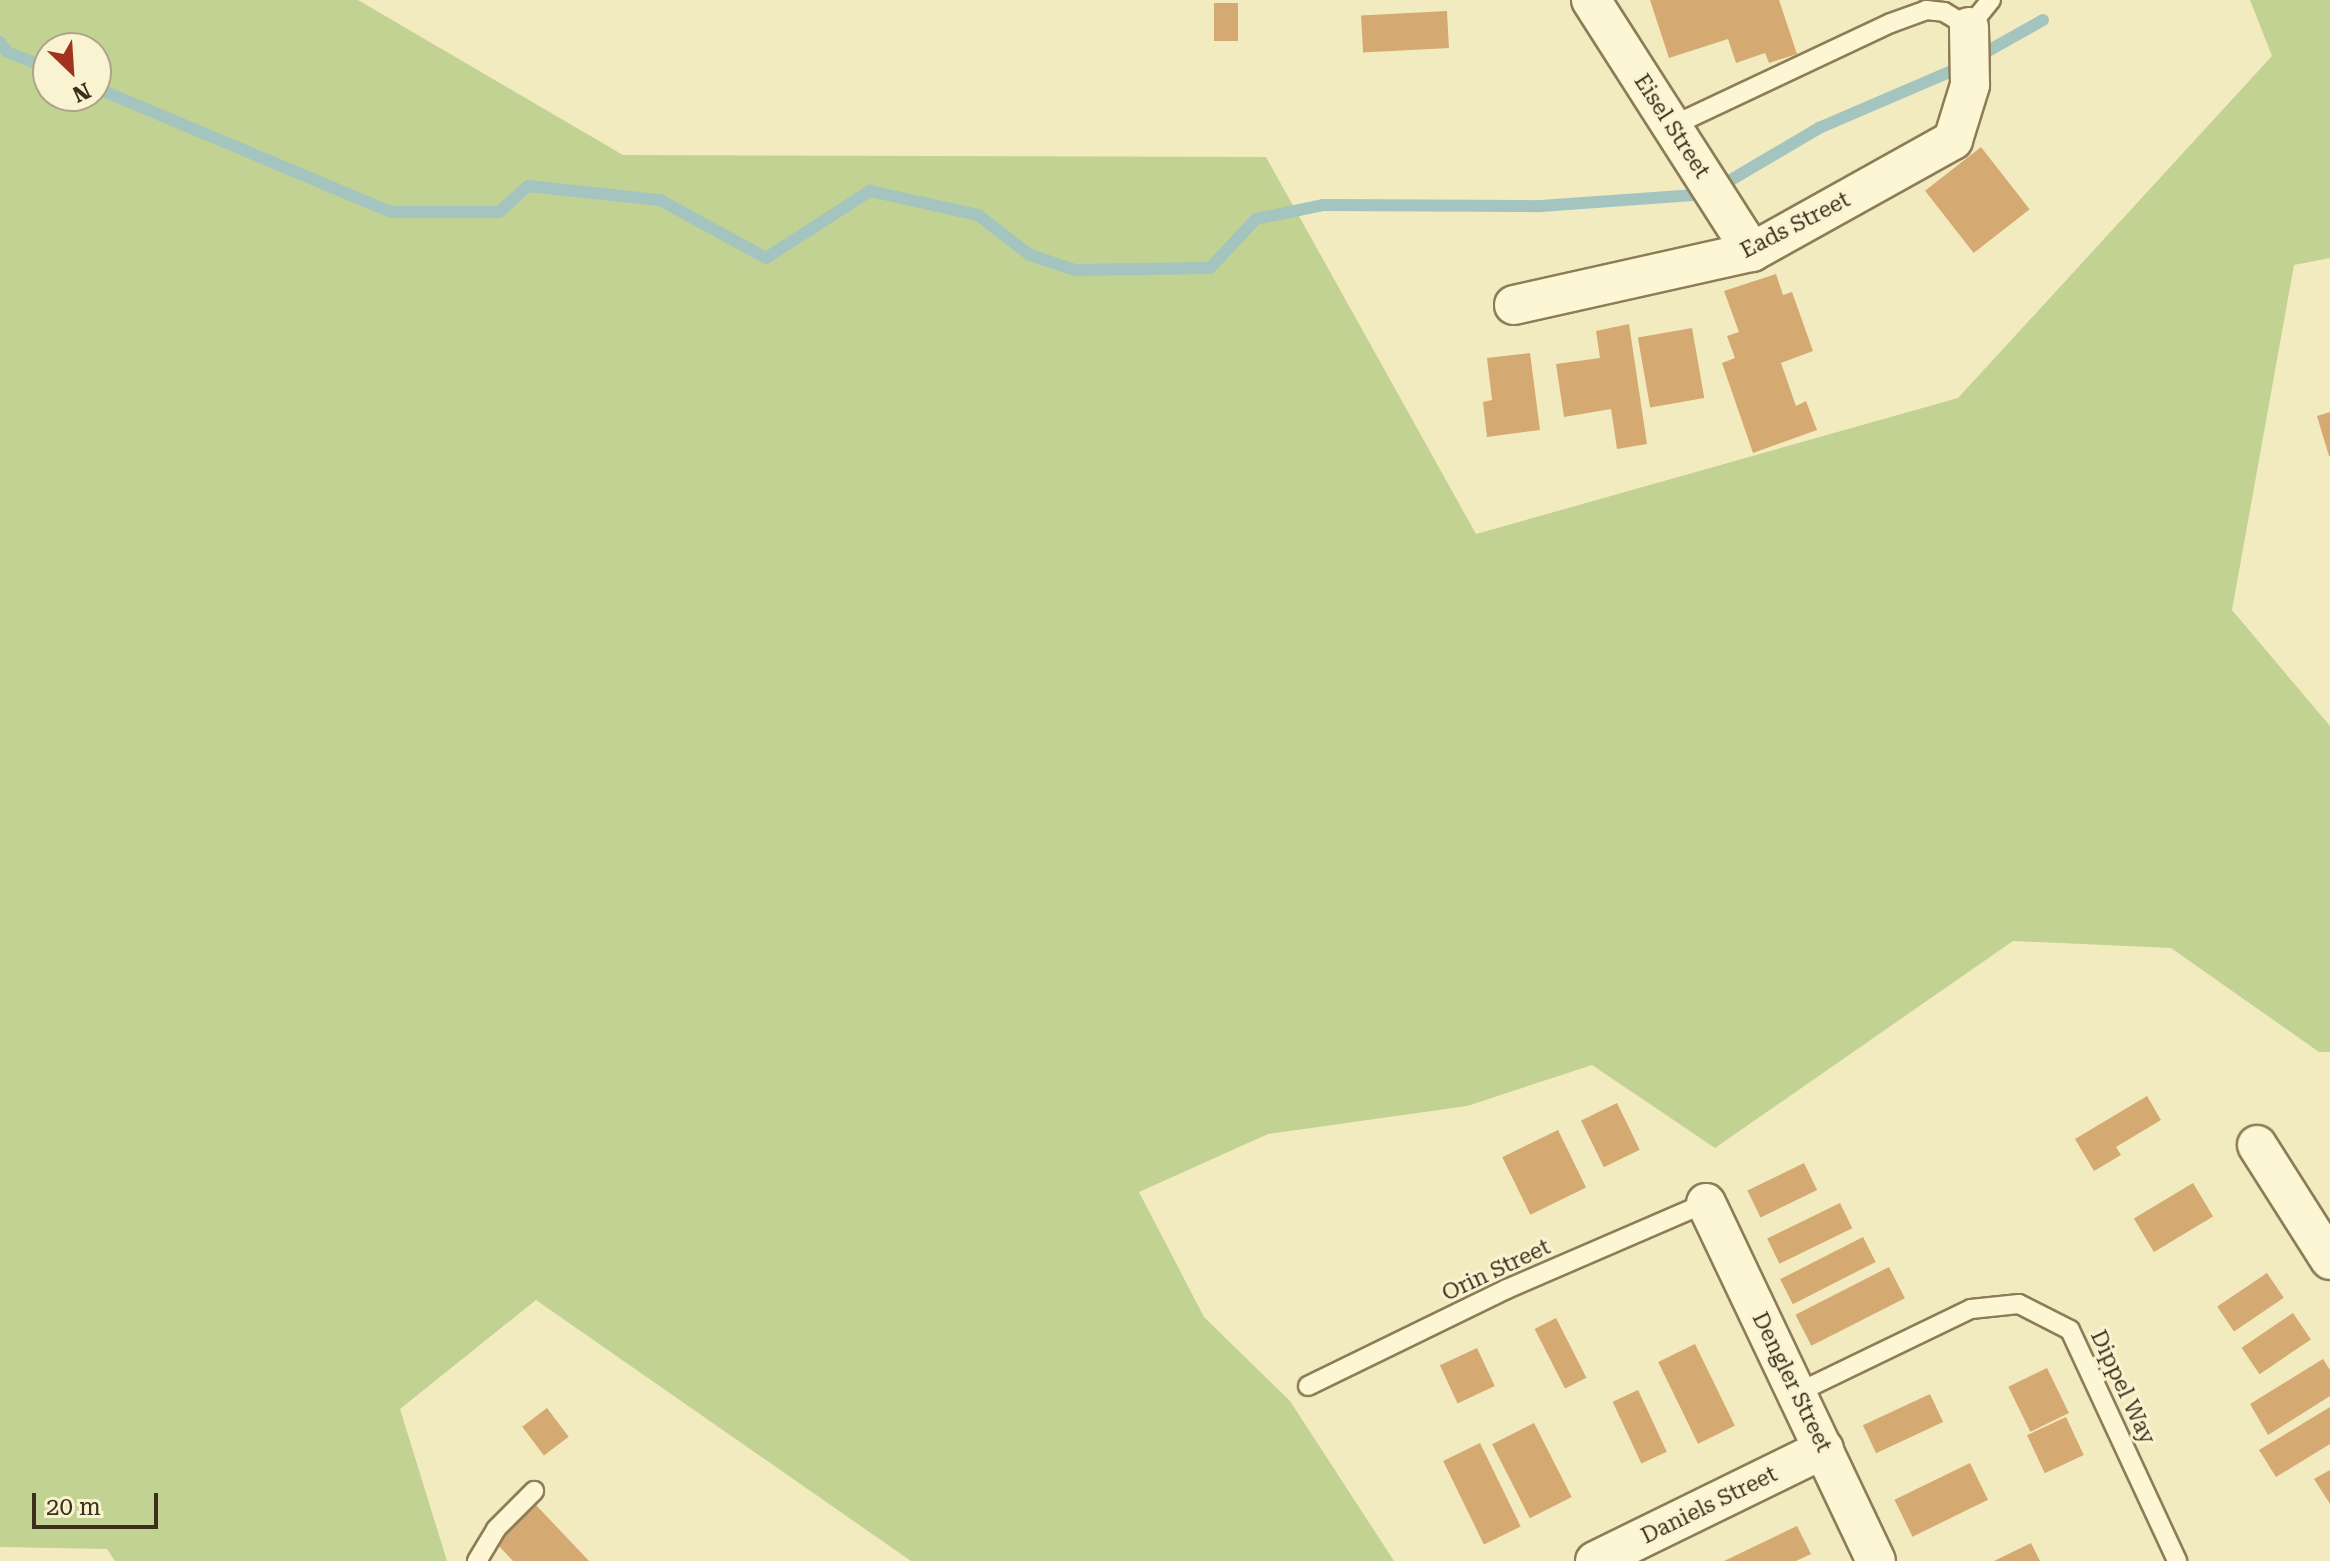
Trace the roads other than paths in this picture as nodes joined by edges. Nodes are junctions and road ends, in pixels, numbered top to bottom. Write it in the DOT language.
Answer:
graph roads {
  1 [pos="1591,0"];
  2 [pos="1980,14"];
  3 [pos="1672,126"];
  4 [pos="1752,252"];
  5 [pos="1514,305"];
  6 [pos="2257,1145"];
  7 [pos="1706,1203"];
  8 [pos="2330,1260"];
  9 [pos="1308,1386"];
  10 [pos="1797,1393"];
  11 [pos="1824,1449"];
  12 [pos="534,1491"];
  13 [pos="477,1561"];
  14 [pos="1595,1561"];
  15 [pos="1876,1561"];
  16 [pos="2177,1561"];
  1 -- 3 [label="street, Eisel Street"];
  2 -- 3 [label="lane"];
  2 -- 4 [label="street, Eads Street"];
  3 -- 4 [label="street, Eisel Street"];
  4 -- 5 [label="street, Eads Street"];
  6 -- 8 [label="street"];
  7 -- 9 [label="lane, Orin Street"];
  7 -- 10 [label="street, Dengler Street"];
  10 -- 11 [label="street, Dengler Street"];
  10 -- 16 [label="lane, Dippel Way"];
  11 -- 14 [label="street, Daniels Street"];
  11 -- 15 [label="street, Dengler Street"];
  12 -- 13 [label="lane"];
}
